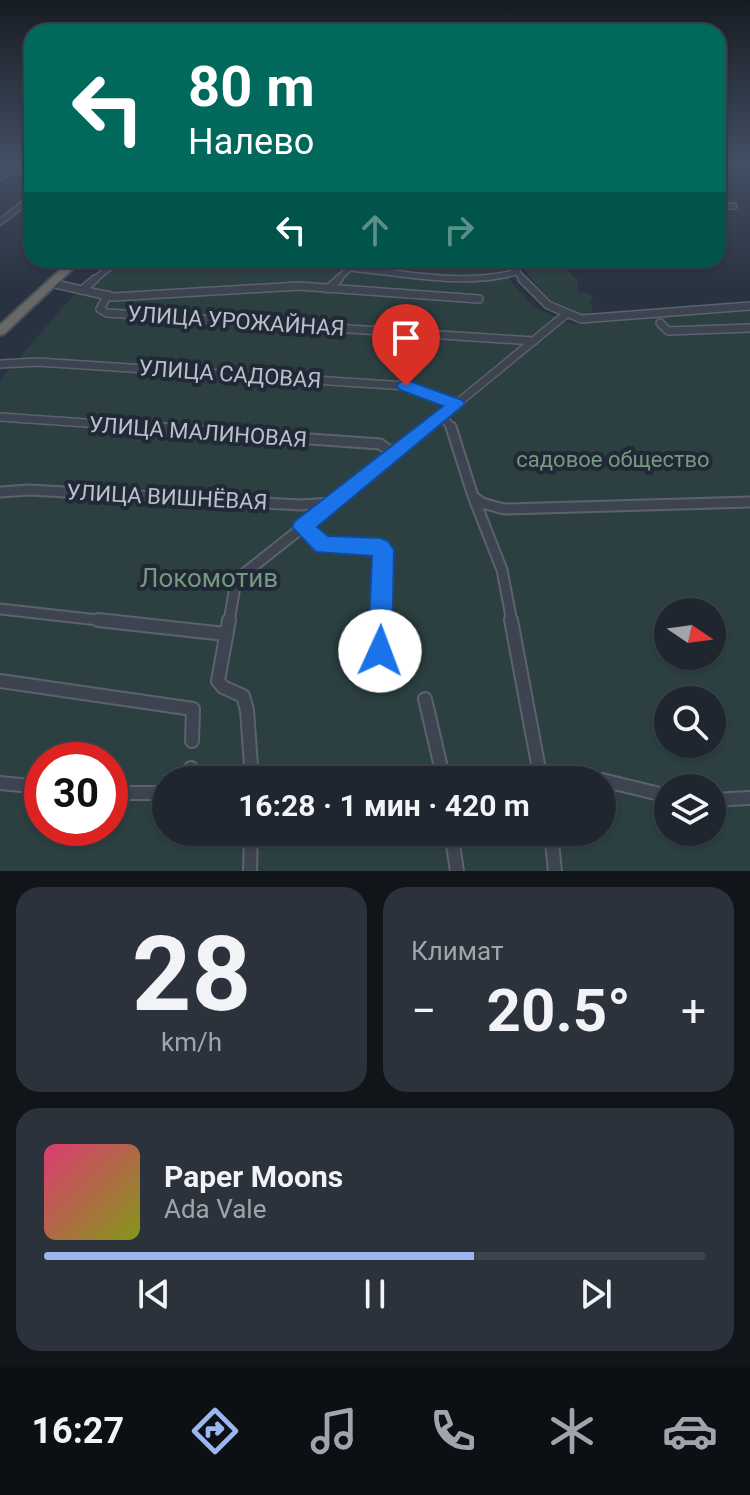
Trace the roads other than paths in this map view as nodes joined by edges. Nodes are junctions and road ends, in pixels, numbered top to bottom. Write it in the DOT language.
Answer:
graph roads {
  1 [pos="21,206"];
  2 [pos="726,206"];
  3 [pos="734,206"];
  4 [pos="0,222"];
  5 [pos="58,268"];
  6 [pos="68,268"];
  7 [pos="108,268"];
  8 [pos="350,268"];
  9 [pos="514,268"];
  10 [pos="517,272"];
  11 [pos="51,283"];
  12 [pos="328,289"];
  13 [pos="82,290"];
  14 [pos="108,295"];
  15 [pos="479,299"];
  16 [pos="750,306"];
  17 [pos="565,315"];
  18 [pos="0,321"];
  19 [pos="660,323"];
  20 [pos="750,328"];
  21 [pos="0,331"];
  22 [pos="534,341"];
  23 [pos="0,364"];
  24 [pos="456,404"];
  25 [pos="442,415"];
  26 [pos="0,417"];
  27 [pos="394,454"];
  28 [pos="0,492"];
  29 [pos="473,496"];
  30 [pos="333,502"];
  31 [pos="750,502"];
  32 [pos="303,527"];
  33 [pos="0,609"];
  34 [pos="225,634"];
  35 [pos="380,651"];
  36 [pos="0,681"];
  37 [pos="425,699"];
  38 [pos="192,741"];
  39 [pos="251,766"];
  40 [pos="441,766"];
  41 [pos="539,766"];
  42 [pos="0,783"];
  43 [pos="616,783"];
  44 [pos="24,785"];
  45 [pos="128,793"];
  46 [pos="152,793"];
  47 [pos="654,793"];
  48 [pos="750,798"];
  49 [pos="726,799"];
  50 [pos="251,846"];
  51 [pos="453,846"];
  52 [pos="552,846"];
  53 [pos="250,871"];
  54 [pos="457,871"];
  55 [pos="555,871"];
  1 -- 4 [label="street"];
  2 -- 3 [label="street"];
  5 -- 18 [label="highway"];
  6 -- 11 [label="highway"];
  7 -- 13 [label="street"];
  8 -- 10 [label="street"];
  8 -- 12 [label="street"];
  9 -- 10 [label="street"];
  10 -- 17 [label="street"];
  11 -- 13 [label="street"];
  11 -- 21 [label="highway"];
  12 -- 14 [label="street"];
  12 -- 15 [label="street"];
  13 -- 14 [label="street"];
  14 -- 22 [label="street, УЛИЦА УРОЖАЙНАЯ"];
  16 -- 17 [label="street"];
  17 -- 22 [label="street"];
  19 -- 20 [label="street"];
  22 -- 24 [label="street"];
  23 -- 24 [label="street, УЛИЦА САДОВАЯ"];
  24 -- 25 [label="street"];
  25 -- 27 [label="street"];
  25 -- 29 [label="street"];
  26 -- 27 [label="street, УЛИЦА МАЛИНОВАЯ"];
  27 -- 30 [label="street"];
  28 -- 30 [label="street, УЛИЦА ВИШНЁВАЯ"];
  29 -- 31 [label="street"];
  29 -- 41 [label="street"];
  30 -- 32 [label="street"];
  32 -- 34 [label="street"];
  32 -- 35 [label="street"];
  33 -- 34 [label="street"];
  34 -- 39 [label="street"];
  36 -- 38 [label="street"];
  37 -- 40 [label="street"];
  42 -- 44 [label="street"];
  43 -- 47 [label="street"];
  45 -- 46 [label="street"];
  48 -- 49 [label="street"];
  50 -- 53 [label="street"];
  51 -- 54 [label="street"];
  52 -- 55 [label="street"];
}
